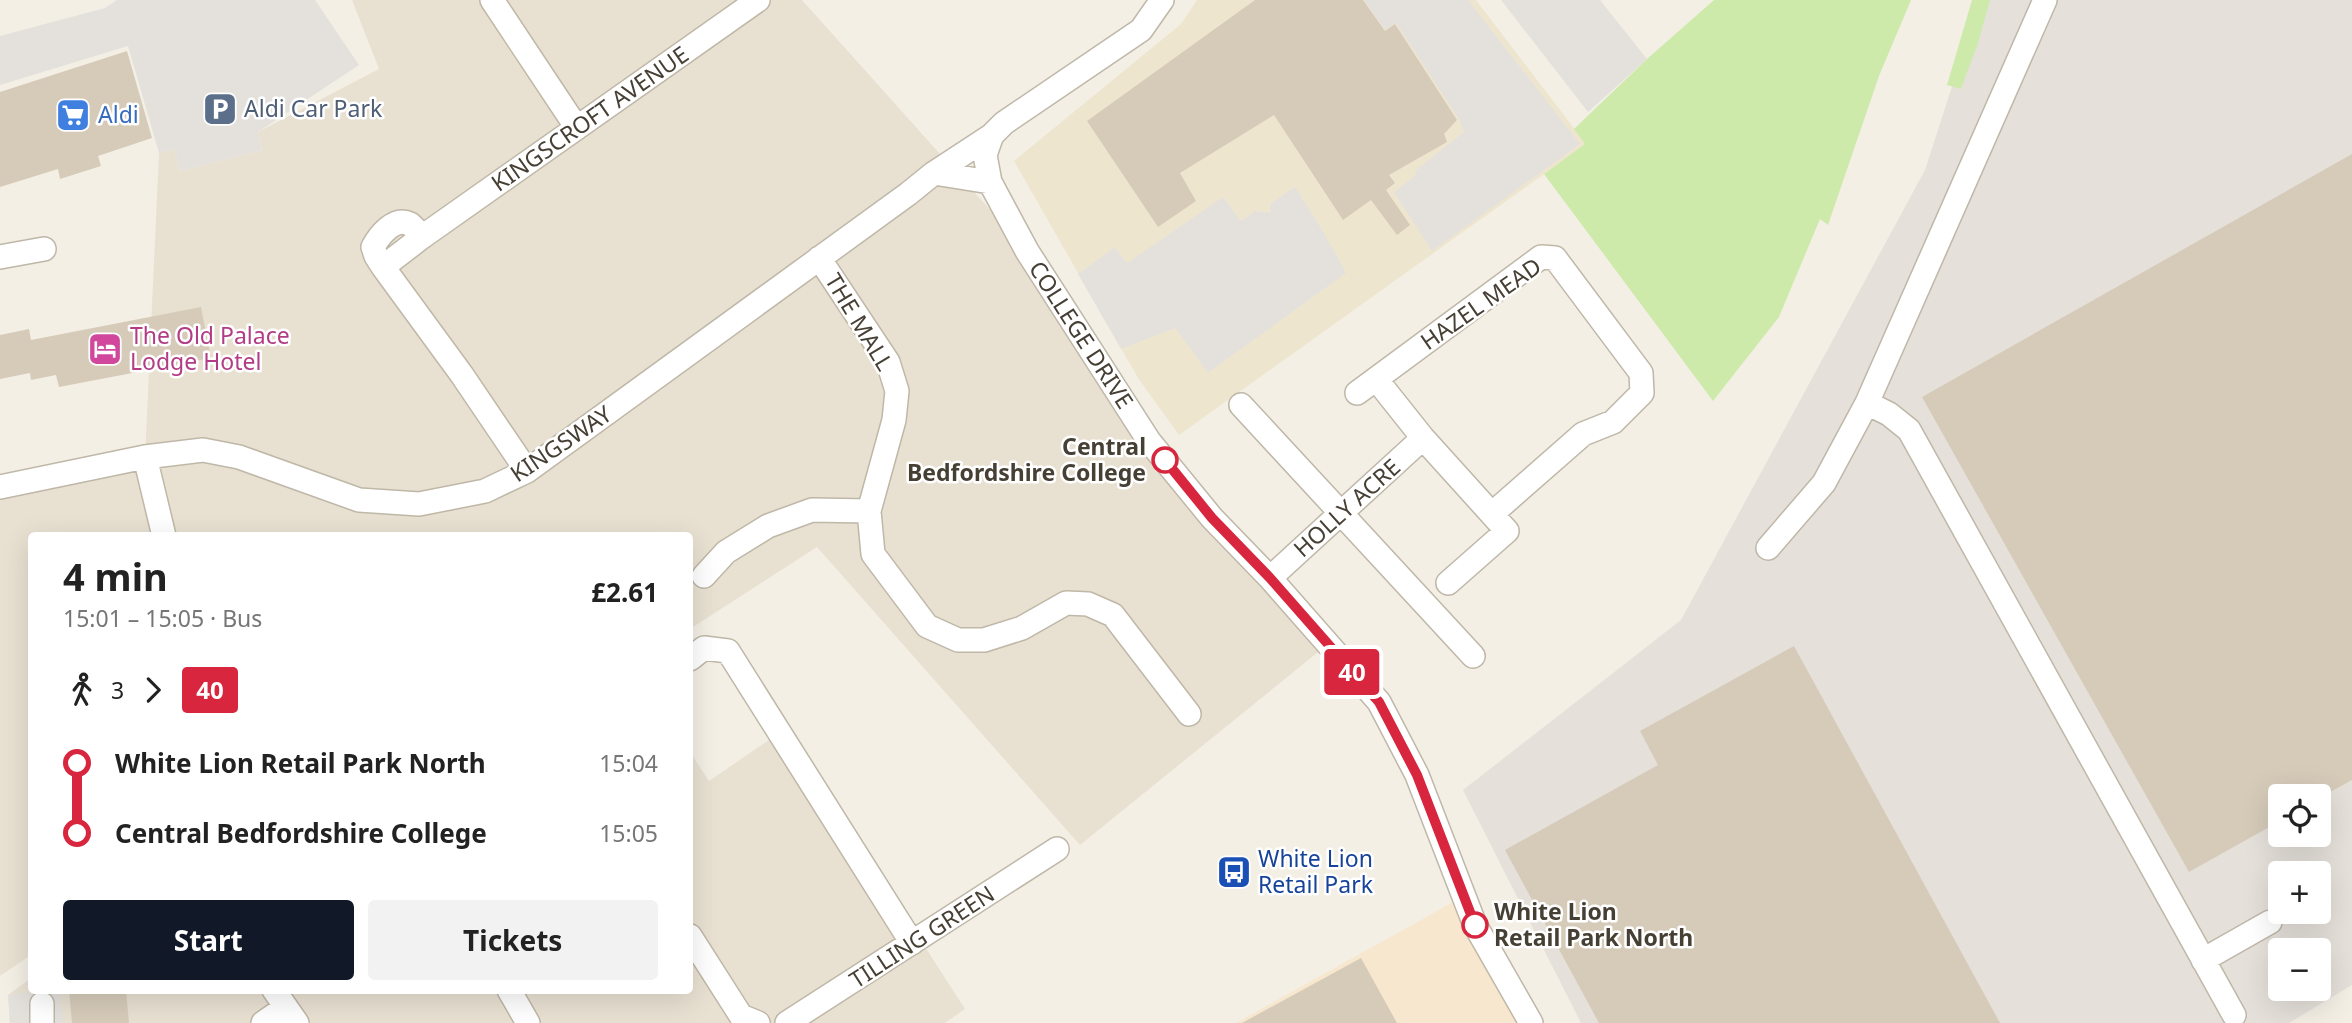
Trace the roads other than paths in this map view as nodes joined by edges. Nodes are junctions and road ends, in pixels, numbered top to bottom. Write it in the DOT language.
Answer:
graph roads {
  1 [pos="492,0"];
  2 [pos="758,0"];
  3 [pos="1162,0"];
  4 [pos="2045,0"];
  5 [pos="577,128"];
  6 [pos="992,135"];
  7 [pos="934,173"];
  8 [pos="990,182"];
  9 [pos="44,249"];
  10 [pos="0,257"];
  11 [pos="819,258"];
  12 [pos="1376,379"];
  13 [pos="1357,393"];
  14 [pos="1867,403"];
  15 [pos="1241,405"];
  16 [pos="1423,438"];
  17 [pos="145,457"];
  18 [pos="527,471"];
  19 [pos="0,486"];
  20 [pos="870,511"];
  21 [pos="1493,513"];
  22 [pos="1342,514"];
  23 [pos="163,532"];
  24 [pos="1768,548"];
  25 [pos="704,576"];
  26 [pos="1270,578"];
  27 [pos="1448,583"];
  28 [pos="1473,656"];
  29 [pos="693,657"];
  30 [pos="1189,714"];
  31 [pos="1057,849"];
  32 [pos="2268,923"];
  33 [pos="693,940"];
  34 [pos="912,943"];
  35 [pos="2203,960"];
  36 [pos="511,994"];
  37 [pos="286,1007"];
  38 [pos="2234,1015"];
  39 [pos="748,1021"];
  40 [pos="262,1023"];
  41 [pos="528,1023"];
  42 [pos="787,1023"];
  43 [pos="1531,1023"];
  1 -- 5 [label="street"];
  2 -- 5 [label="street, KINGSCROFT AVENUE"];
  3 -- 6 [label="street"];
  4 -- 14 [label="street"];
  5 -- 18 [label="street, KINGSCROFT AVENUE"];
  6 -- 7 [label="street, KINGSWAY"];
  6 -- 8 [label="street, COLLEGE DRIVE"];
  7 -- 8 [label="street"];
  7 -- 11 [label="street, KINGSWAY"];
  8 -- 26 [label="street, COLLEGE DRIVE"];
  9 -- 10 [label="street"];
  11 -- 18 [label="street, KINGSWAY"];
  11 -- 20 [label="street, THE MALL"];
  12 -- 13 [label="street, HAZEL MEAD"];
  12 -- 16 [label="street"];
  12 -- 21 [label="street, HAZEL MEAD"];
  14 -- 24 [label="street"];
  14 -- 35 [label="street"];
  15 -- 22 [label="street"];
  16 -- 21 [label="street"];
  16 -- 22 [label="street, HOLLY ACRE"];
  17 -- 18 [label="street, KINGSWAY"];
  17 -- 19 [label="street, KINGSWAY"];
  17 -- 23 [label="street"];
  20 -- 25 [label="street"];
  20 -- 30 [label="street, THE MALL"];
  21 -- 27 [label="street"];
  22 -- 26 [label="street, HOLLY ACRE"];
  22 -- 28 [label="street"];
  26 -- 43 [label="street, COLLEGE DRIVE"];
  29 -- 34 [label="street"];
  31 -- 34 [label="street, TILLING GREEN"];
  32 -- 35 [label="street"];
  33 -- 39 [label="street"];
  34 -- 42 [label="street, TILLING GREEN"];
  35 -- 38 [label="street"];
  36 -- 41 [label="street"];
  37 -- 40 [label="street"];
}
